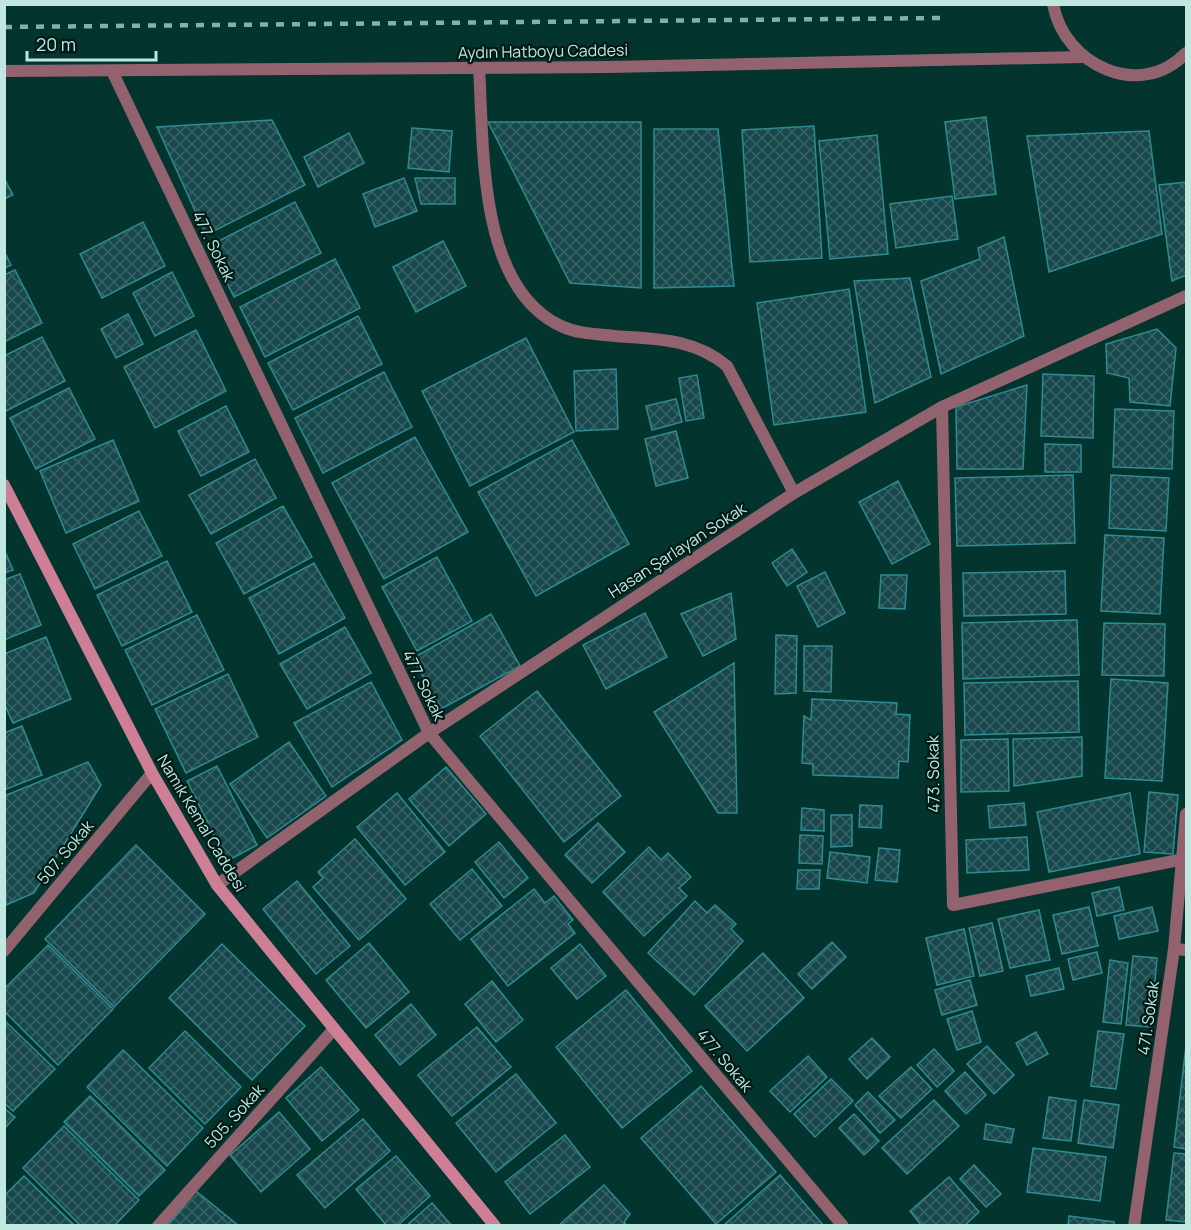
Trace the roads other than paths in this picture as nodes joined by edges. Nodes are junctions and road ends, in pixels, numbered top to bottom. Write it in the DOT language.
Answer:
graph roads {
  1 [pos="1053,4"];
  2 [pos="1186,53"];
  3 [pos="1082,57"];
  4 [pos="479,68"];
  5 [pos="4,71"];
  6 [pos="112,71"];
  7 [pos="1186,296"];
  8 [pos="942,407"];
  9 [pos="4,485"];
  10 [pos="794,493"];
  11 [pos="429,733"];
  12 [pos="152,773"];
  13 [pos="1186,814"];
  14 [pos="1185,859"];
  15 [pos="217,885"];
  16 [pos="1180,949"];
  17 [pos="4,951"];
  18 [pos="334,1029"];
  19 [pos="158,1226"];
  20 [pos="495,1226"];
  21 [pos="843,1226"];
  22 [pos="1134,1226"];
  1 -- 3 [label="street, Aydın Hatboyu Caddesi"];
  2 -- 3 [label="street, Aydın Hatboyu Caddesi"];
  3 -- 4 [label="street, Aydın Hatboyu Caddesi"];
  4 -- 6 [label="street, Aydın Hatboyu Caddesi"];
  4 -- 10 [label="street"];
  5 -- 6 [label="street, Aydın Hatboyu Caddesi"];
  6 -- 11 [label="street, 477. Sokak"];
  7 -- 8 [label="street, Hasan Şarlayan Sokak"];
  8 -- 10 [label="street, Hasan Şarlayan Sokak"];
  8 -- 14 [label="street, 473. Sokak"];
  9 -- 12 [label="main road, Namık Kemal Caddesi"];
  10 -- 11 [label="street, Hasan Şarlayan Sokak"];
  11 -- 15 [label="street, Hasan Şarlayan Sokak"];
  11 -- 21 [label="street, 477. Sokak"];
  12 -- 15 [label="main road, Namık Kemal Caddesi"];
  12 -- 17 [label="street, 507. Sokak"];
  13 -- 14 [label="street, 471. Sokak"];
  14 -- 16 [label="street, 471. Sokak"];
  15 -- 18 [label="main road, Namık Kemal Caddesi"];
  16 -- 22 [label="street, 471. Sokak"];
  18 -- 19 [label="street, 505. Sokak"];
  18 -- 20 [label="main road, Namık Kemal Caddesi"];
}
